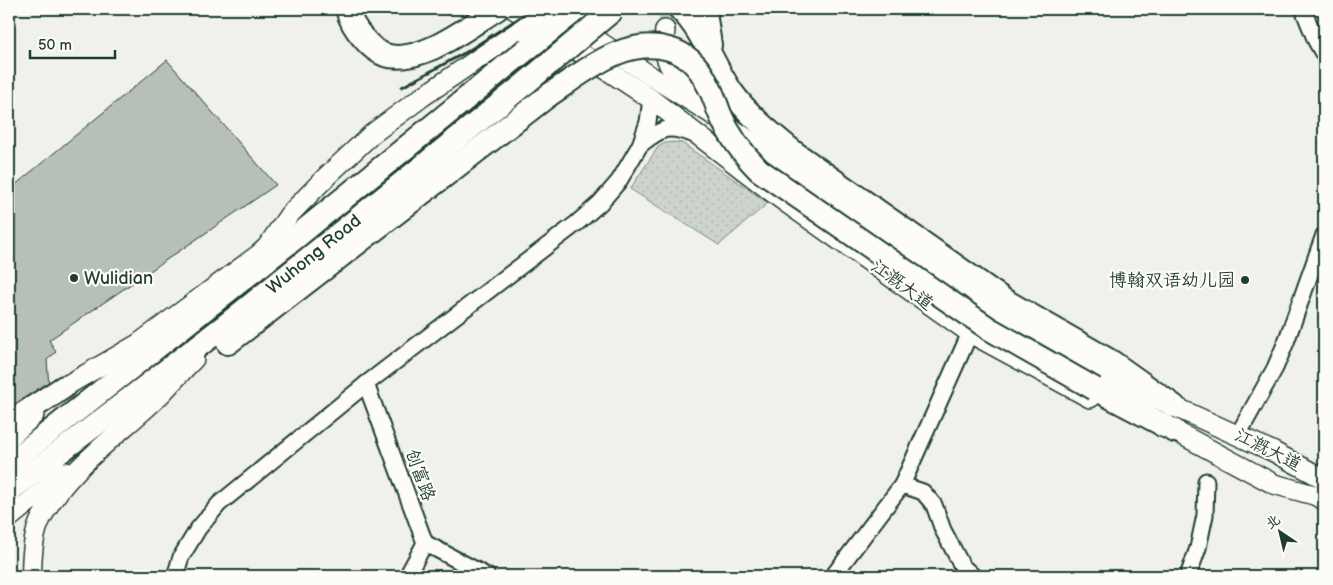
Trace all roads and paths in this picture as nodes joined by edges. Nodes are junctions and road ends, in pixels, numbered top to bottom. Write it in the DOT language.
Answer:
graph roads {
  1 [pos="347,9"];
  2 [pos="497,9"];
  3 [pos="514,9"];
  4 [pos="551,9"];
  5 [pos="577,9"];
  6 [pos="614,9"];
  7 [pos="680,9"];
  8 [pos="706,9"];
  9 [pos="1303,9"];
  10 [pos="665,30"];
  11 [pos="1324,55"];
  12 [pos="720,72"];
  13 [pos="651,99"];
  14 [pos="704,109"];
  15 [pos="702,138"];
  16 [pos="640,146"];
  17 [pos="1324,235"];
  18 [pos="267,247"];
  19 [pos="308,280"];
  20 [pos="203,312"];
  21 [pos="227,324"];
  22 [pos="970,333"];
  23 [pos="138,344"];
  24 [pos="366,384"];
  25 [pos="64,387"];
  26 [pos="156,398"];
  27 [pos="1174,406"];
  28 [pos="9,423"];
  29 [pos="1175,431"];
  30 [pos="100,434"];
  31 [pos="1238,435"];
  32 [pos="9,438"];
  33 [pos="1274,452"];
  34 [pos="9,464"];
  35 [pos="1324,468"];
  36 [pos="1324,479"];
  37 [pos="1206,481"];
  38 [pos="1274,484"];
  39 [pos="902,485"];
  40 [pos="9,492"];
  41 [pos="1324,500"];
  42 [pos="1324,514"];
  43 [pos="9,518"];
  44 [pos="426,543"];
  45 [pos="32,576"];
  46 [pos="175,576"];
  47 [pos="406,576"];
  48 [pos="488,576"];
  49 [pos="833,576"];
  50 [pos="973,576"];
  51 [pos="1188,576"];
  1 -- 2 [label="highway"];
  3 -- 13 [label="main road, 江溉大道"];
  4 -- 14 [label="main road, 江溉大道"];
  4 -- 18 [label="main road, bridge"];
  5 -- 20 [label="highway, Wuhong Road, bridge"];
  6 -- 21 [label="highway, Wuhong Road, bridge"];
  7 -- 12 [label="highway"];
  8 -- 12 [label="highway"];
  9 -- 11 [label="street"];
  10 -- 14 [label="main road"];
  12 -- 27 [label="highway"];
  13 -- 15 [label="main road, 江溉大道"];
  13 -- 16 [label="street"];
  14 -- 27 [label="main road, 江溉大道"];
  15 -- 16 [label="street"];
  15 -- 22 [label="main road, 江溉大道"];
  16 -- 24 [label="street"];
  17 -- 31 [label="street"];
  18 -- 20 [label="highway"];
  18 -- 23 [label="main road"];
  19 -- 21 [label="highway"];
  19 -- 26 [label="highway"];
  19 -- 29 [label="highway, bridge"];
  20 -- 23 [label="highway"];
  20 -- 34 [label="highway, Wuhong Road"];
  21 -- 26 [label="main road"];
  21 -- 30 [label="highway, Wuhong Road"];
  22 -- 29 [label="main road, 江溉大道"];
  22 -- 39 [label="street"];
  23 -- 25 [label="main road"];
  24 -- 44 [label="street, 创富路"];
  24 -- 46 [label="street"];
  25 -- 28 [label="highway"];
  25 -- 32 [label="main road"];
  26 -- 30 [label="main road"];
  27 -- 31 [label="main road, 江溉大道"];
  29 -- 38 [label="main road, 江溉大道"];
  30 -- 40 [label="highway, Wuhong Road"];
  30 -- 43 [label="main road"];
  30 -- 45 [label="main road"];
  31 -- 33 [label="main road, 江溉大道"];
  33 -- 35 [label="main road"];
  33 -- 36 [label="main road, 江溉大道"];
  37 -- 51 [label="street"];
  38 -- 41 [label="main road, 江溉大道"];
  38 -- 42 [label="main road"];
  39 -- 49 [label="street"];
  39 -- 50 [label="street"];
  44 -- 47 [label="street"];
  44 -- 48 [label="street"];
}
